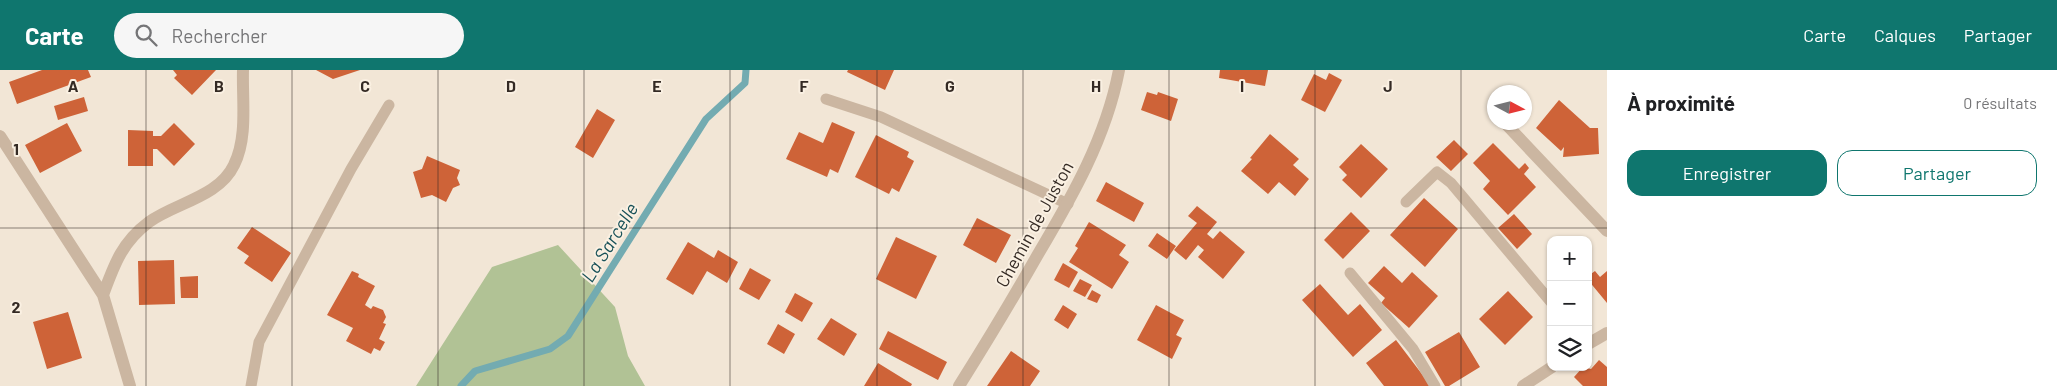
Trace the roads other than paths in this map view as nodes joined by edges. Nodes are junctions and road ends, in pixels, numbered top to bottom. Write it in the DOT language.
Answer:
graph roads {
  1 [pos="242,70"];
  2 [pos="1119,70"];
  3 [pos="826,99"];
  4 [pos="389,105"];
  5 [pos="1512,130"];
  6 [pos="0,136"];
  7 [pos="1406,202"];
  8 [pos="1068,204"];
  9 [pos="1607,231"];
  10 [pos="1350,273"];
  11 [pos="103,295"];
  12 [pos="1547,297"];
  13 [pos="1607,332"];
  14 [pos="1592,341"];
  15 [pos="1547,370"];
  16 [pos="130,386"];
  17 [pos="251,386"];
  18 [pos="959,386"];
  19 [pos="1435,386"];
  20 [pos="1523,386"];
  1 -- 11 [label="street"];
  2 -- 8 [label="street, Chemin de Juston"];
  3 -- 8 [label="lane"];
  4 -- 17 [label="lane"];
  5 -- 9 [label="street"];
  6 -- 11 [label="street"];
  7 -- 12 [label="lane"];
  8 -- 18 [label="street, Chemin de Juston"];
  10 -- 19 [label="lane"];
  11 -- 16 [label="street"];
  13 -- 14 [label="street"];
  15 -- 20 [label="street"];
}
